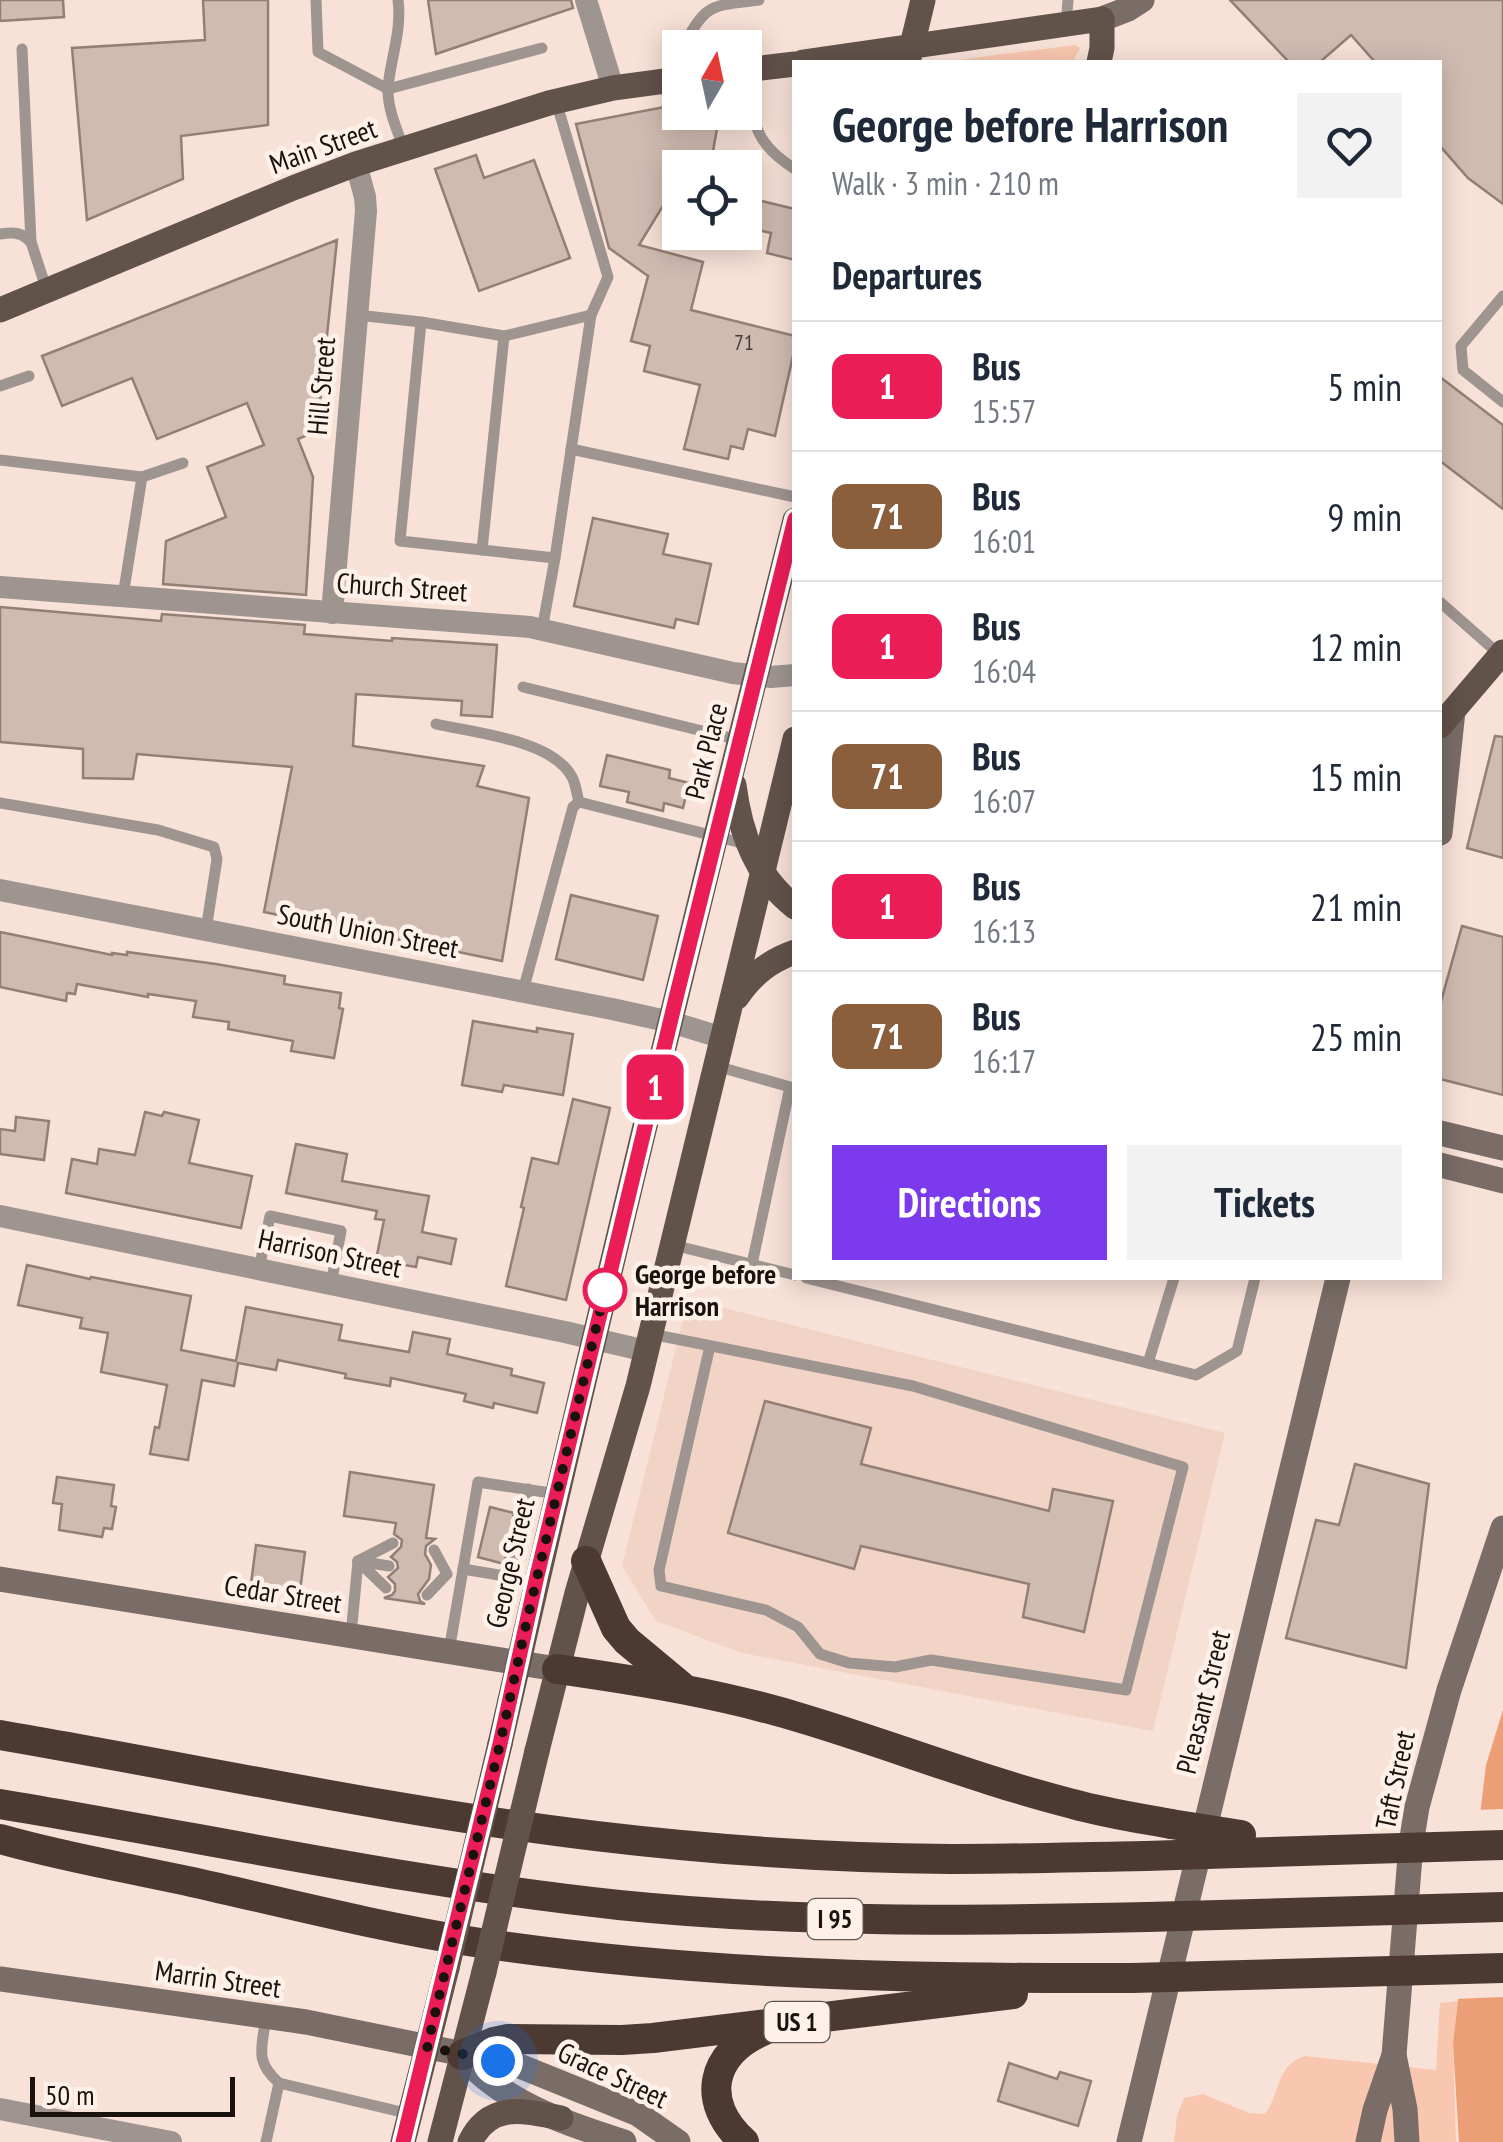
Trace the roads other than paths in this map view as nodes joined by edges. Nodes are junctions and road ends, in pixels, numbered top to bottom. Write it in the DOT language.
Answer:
graph roads {
  1 [pos="316,0"];
  2 [pos="398,0"];
  3 [pos="586,0"];
  4 [pos="759,0"];
  5 [pos="923,0"];
  6 [pos="1142,0"];
  7 [pos="1067,12"];
  8 [pos="1102,19"];
  9 [pos="692,30"];
  10 [pos="542,48"];
  11 [pos="22,50"];
  12 [pos="910,55"];
  13 [pos="834,60"];
  14 [pos="1099,60"];
  15 [pos="792,64"];
  16 [pos="762,68"];
  17 [pos="662,75"];
  18 [pos="613,88"];
  19 [pos="388,90"];
  20 [pos="556,101"];
  21 [pos="757,130"];
  22 [pos="404,149"];
  23 [pos="356,164"];
  24 [pos="792,167"];
  25 [pos="0,234"];
  26 [pos="32,242"];
  27 [pos="46,291"];
  28 [pos="1503,296"];
  29 [pos="0,310"];
  30 [pos="591,315"];
  31 [pos="357,316"];
  32 [pos="421,322"];
  33 [pos="504,336"];
  34 [pos="29,376"];
  35 [pos="0,386"];
  36 [pos="1503,402"];
  37 [pos="571,448"];
  38 [pos="0,460"];
  39 [pos="183,463"];
  40 [pos="142,477"];
  41 [pos="792,495"];
  42 [pos="792,532"];
  43 [pos="482,550"];
  44 [pos="555,558"];
  45 [pos="0,586"];
  46 [pos="123,596"];
  47 [pos="1442,604"];
  48 [pos="332,613"];
  49 [pos="542,630"];
  50 [pos="1502,654"];
  51 [pos="792,675"];
  52 [pos="755,676"];
  53 [pos="523,688"];
  54 [pos="1444,712"];
  55 [pos="436,724"];
  56 [pos="739,740"];
  57 [pos="792,749"];
  58 [pos="732,770"];
  59 [pos="580,802"];
  60 [pos="0,803"];
  61 [pos="1442,820"];
  62 [pos="715,837"];
  63 [pos="759,856"];
  64 [pos="0,890"];
  65 [pos="792,904"];
  66 [pos="206,930"];
  67 [pos="792,953"];
  68 [pos="523,991"];
  69 [pos="673,1010"];
  70 [pos="725,1026"];
  71 [pos="716,1066"];
  72 [pos="1442,1133"];
  73 [pos="1503,1148"];
  74 [pos="1442,1166"];
  75 [pos="1503,1181"];
  76 [pos="0,1216"];
  77 [pos="672,1245"];
  78 [pos="752,1264"];
  79 [pos="259,1269"];
  80 [pos="792,1274"];
  81 [pos="814,1280"];
  82 [pos="1173,1280"];
  83 [pos="1255,1280"];
  84 [pos="1338,1280"];
  85 [pos="330,1284"];
  86 [pos="594,1339"];
  87 [pos="648,1342"];
  88 [pos="710,1346"];
  89 [pos="1148,1363"];
  90 [pos="528,1489"];
  91 [pos="557,1494"];
  92 [pos="1503,1528"];
  93 [pos="393,1543"];
  94 [pos="434,1550"];
  95 [pos="358,1561"];
  96 [pos="586,1561"];
  97 [pos="390,1566"];
  98 [pos="430,1572"];
  99 [pos="463,1572"];
  100 [pos="448,1574"];
  101 [pos="0,1579"];
  102 [pos="386,1588"];
  103 [pos="426,1595"];
  104 [pos="352,1636"];
  105 [pos="449,1651"];
  106 [pos="519,1662"];
  107 [pos="558,1668"];
  108 [pos="683,1688"];
  109 [pos="0,1735"];
  110 [pos="0,1804"];
  111 [pos="0,1839"];
  112 [pos="1239,1844"];
  113 [pos="1503,1846"];
  114 [pos="1503,1907"];
  115 [pos="1503,1968"];
  116 [pos="1132,1978"];
  117 [pos="0,1979"];
  118 [pos="266,2015"];
  119 [pos="787,2024"];
  120 [pos="427,2047"];
  121 [pos="1394,2054"];
  122 [pos="462,2055"];
  123 [pos="279,2084"];
  124 [pos="0,2109"];
  125 [pos="410,2114"];
  126 [pos="561,2124"];
  127 [pos="171,2142"];
  128 [pos="266,2142"];
  129 [pos="403,2142"];
  130 [pos="440,2142"];
  131 [pos="470,2142"];
  132 [pos="624,2142"];
  133 [pos="678,2142"];
  134 [pos="744,2142"];
  135 [pos="1129,2142"];
  136 [pos="1368,2142"];
  137 [pos="1407,2142"];
  1 -- 19 [label="lane"];
  2 -- 19 [label="lane"];
  3 -- 18 [label="street"];
  4 -- 9 [label="lane"];
  5 -- 12 [label="main road"];
  6 -- 8 [label="main road"];
  7 -- 8 [label="main road"];
  7 -- 12 [label="main road"];
  8 -- 14 [label="main road"];
  10 -- 19 [label="lane"];
  11 -- 26 [label="lane"];
  12 -- 13 [label="main road"];
  15 -- 16 [label="main road"];
  17 -- 18 [label="main road, Main Street"];
  18 -- 20 [label="main road, Main Street"];
  19 -- 22 [label="lane"];
  20 -- 22 [label="main road, Main Street"];
  20 -- 30 [label="lane"];
  21 -- 24 [label="lane"];
  22 -- 23 [label="main road, Main Street"];
  23 -- 27 [label="main road, Main Street"];
  23 -- 31 [label="street, Hill Street"];
  25 -- 26 [label="lane"];
  26 -- 27 [label="lane"];
  27 -- 29 [label="main road, Main Street"];
  28 -- 36 [label="lane"];
  30 -- 33 [label="lane"];
  30 -- 37 [label="lane"];
  31 -- 32 [label="lane"];
  31 -- 48 [label="street, Hill Street"];
  32 -- 33 [label="lane"];
  32 -- 43 [label="lane"];
  33 -- 43 [label="lane"];
  34 -- 35 [label="lane"];
  37 -- 41 [label="lane"];
  37 -- 44 [label="lane"];
  38 -- 40 [label="lane"];
  39 -- 40 [label="lane"];
  40 -- 46 [label="lane"];
  42 -- 52 [label="main road, Park Place"];
  43 -- 44 [label="lane"];
  44 -- 49 [label="lane"];
  45 -- 46 [label="street, Church Street"];
  46 -- 48 [label="street, Church Street"];
  47 -- 50 [label="lane"];
  48 -- 49 [label="street, Church Street"];
  49 -- 52 [label="street, Church Street"];
  50 -- 54 [label="main road"];
  51 -- 52 [label="street, Church Street"];
  52 -- 56 [label="main road, Park Place"];
  53 -- 56 [label="lane"];
  54 -- 61 [label="main road"];
  55 -- 59 [label="lane"];
  56 -- 58 [label="main road, Park Place"];
  57 -- 63 [label="main road"];
  58 -- 62 [label="main road, Park Place"];
  58 -- 63 [label="main road"];
  59 -- 62 [label="lane"];
  59 -- 68 [label="lane"];
  60 -- 66 [label="lane"];
  62 -- 63 [label="lane"];
  62 -- 69 [label="main road, Park Place"];
  63 -- 65 [label="main road"];
  63 -- 70 [label="main road"];
  64 -- 66 [label="street, South Union Street"];
  66 -- 68 [label="street, South Union Street"];
  67 -- 70 [label="main road"];
  68 -- 69 [label="street, South Union Street"];
  69 -- 70 [label="street, South Union Street"];
  69 -- 86 [label="main road, George Street"];
  70 -- 71 [label="main road"];
  71 -- 77 [label="main road"];
  71 -- 78 [label="lane"];
  72 -- 73 [label="main road"];
  74 -- 75 [label="main road"];
  76 -- 79 [label="street, Harrison Street"];
  77 -- 78 [label="lane"];
  77 -- 87 [label="main road"];
  78 -- 80 [label="lane"];
  79 -- 85 [label="street, Harrison Street"];
  79 -- 85 [label="lane"];
  81 -- 89 [label="lane"];
  82 -- 89 [label="lane"];
  83 -- 89 [label="lane"];
  84 -- 135 [label="main road, Pleasant Street"];
  85 -- 86 [label="street, Harrison Street"];
  86 -- 87 [label="street, Harrison Street"];
  86 -- 91 [label="main road, George Street"];
  87 -- 88 [label="lane"];
  87 -- 96 [label="main road"];
  88 -- 88 [label="lane"];
  90 -- 91 [label="lane"];
  90 -- 99 [label="lane"];
  90 -- 99 [label="lane"];
  91 -- 106 [label="main road, George Street"];
  92 -- 121 [label="main road, Taft Street"];
  93 -- 95 [label="lane"];
  94 -- 100 [label="lane"];
  95 -- 97 [label="lane"];
  95 -- 102 [label="lane"];
  95 -- 104 [label="lane"];
  96 -- 107 [label="main road"];
  96 -- 108 [label="highway"];
  98 -- 100 [label="lane"];
  99 -- 100 [label="lane"];
  99 -- 105 [label="lane"];
  100 -- 103 [label="lane"];
  101 -- 104 [label="main road, Cedar Street"];
  104 -- 105 [label="main road, Cedar Street"];
  105 -- 106 [label="main road, Cedar Street"];
  106 -- 107 [label="main road, Cedar Street"];
  106 -- 120 [label="main road, George Street, bridge"];
  107 -- 108 [label="highway"];
  107 -- 122 [label="main road, bridge"];
  108 -- 112 [label="highway, bridge"];
  109 -- 112 [label="highway, bridge"];
  110 -- 114 [label="highway, I 95, bridge"];
  111 -- 116 [label="highway"];
  112 -- 113 [label="highway, bridge"];
  115 -- 116 [label="highway, US 1, bridge"];
  116 -- 119 [label="highway, US 1"];
  117 -- 118 [label="main road, Marrin Street"];
  118 -- 120 [label="main road, Marrin Street"];
  118 -- 123 [label="lane"];
  119 -- 122 [label="highway, US 1"];
  119 -- 134 [label="highway"];
  120 -- 122 [label="main road, Grace Street"];
  120 -- 125 [label="main road, George Street"];
  121 -- 136 [label="main road, Taft Street"];
  121 -- 137 [label="main road, Taft Street"];
  122 -- 126 [label="main road, Grace Street"];
  122 -- 130 [label="main road"];
  122 -- 133 [label="main road, Grace Street"];
  123 -- 125 [label="lane"];
  123 -- 128 [label="lane"];
  124 -- 127 [label="street"];
  125 -- 129 [label="main road, George Street"];
  126 -- 131 [label="main road"];
  126 -- 132 [label="main road, Grace Street"];
}
